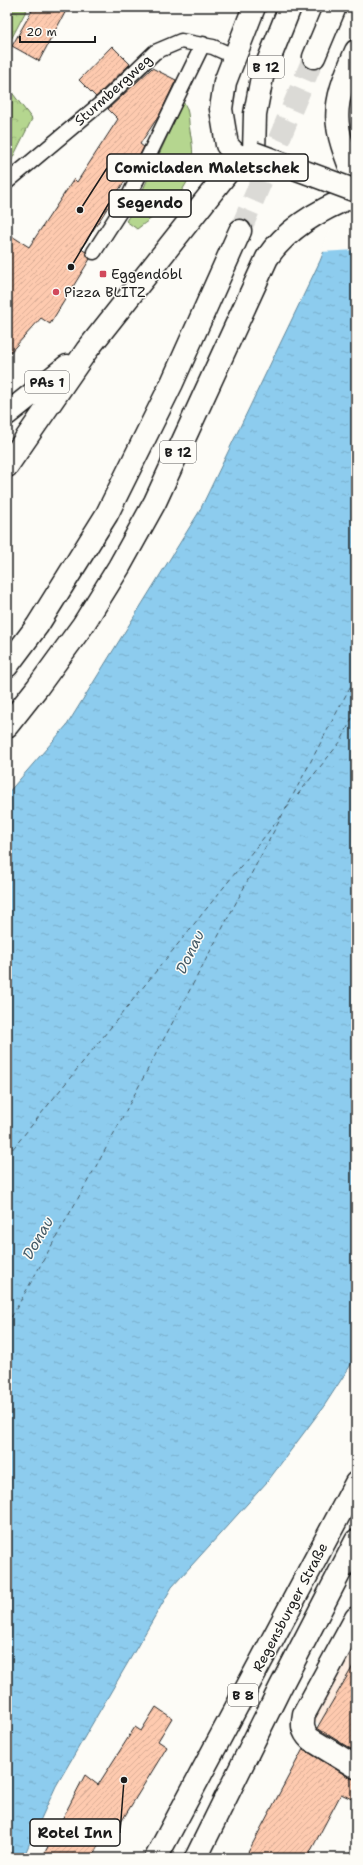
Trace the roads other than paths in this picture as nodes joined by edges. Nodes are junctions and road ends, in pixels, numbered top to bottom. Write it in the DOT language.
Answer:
graph roads {
  1 [pos="254,7"];
  2 [pos="290,7"];
  3 [pos="335,7"];
  4 [pos="203,44"];
  5 [pos="356,51"];
  6 [pos="233,56"];
  7 [pos="314,57"];
  8 [pos="245,156"];
  9 [pos="7,182"];
  10 [pos="356,182"];
  11 [pos="356,191"];
  12 [pos="356,195"];
  13 [pos="240,231"];
  14 [pos="94,252"];
  15 [pos="87,350"];
  16 [pos="7,414"];
  17 [pos="7,466"];
  18 [pos="7,666"];
  19 [pos="7,726"];
  20 [pos="356,1483"];
  21 [pos="356,1541"];
  22 [pos="356,1618"];
  23 [pos="356,1767"];
  24 [pos="156,1858"];
  25 [pos="196,1858"];
  1 -- 6 [label="main road, B 12"];
  2 -- 8 [label="main road, B 12"];
  3 -- 7 [label="main road"];
  4 -- 6 [label="lane, Sturmbergweg"];
  4 -- 9 [label="lane, Sturmbergweg"];
  4 -- 14 [label="lane"];
  5 -- 10 [label="main road"];
  6 -- 8 [label="main road, B 12"];
  8 -- 11 [label="main road, bridge"];
  8 -- 15 [label="main road"];
  12 -- 19 [label="main road, B 12"];
  13 -- 18 [label="main road, B 12"];
  15 -- 16 [label="main road, PAs 1"];
  15 -- 17 [label="main road"];
  20 -- 24 [label="main road, Regensburger Straße / B 8"];
  21 -- 25 [label="main road, Regensburger Straße / B 8"];
  22 -- 23 [label="main road"];
}
